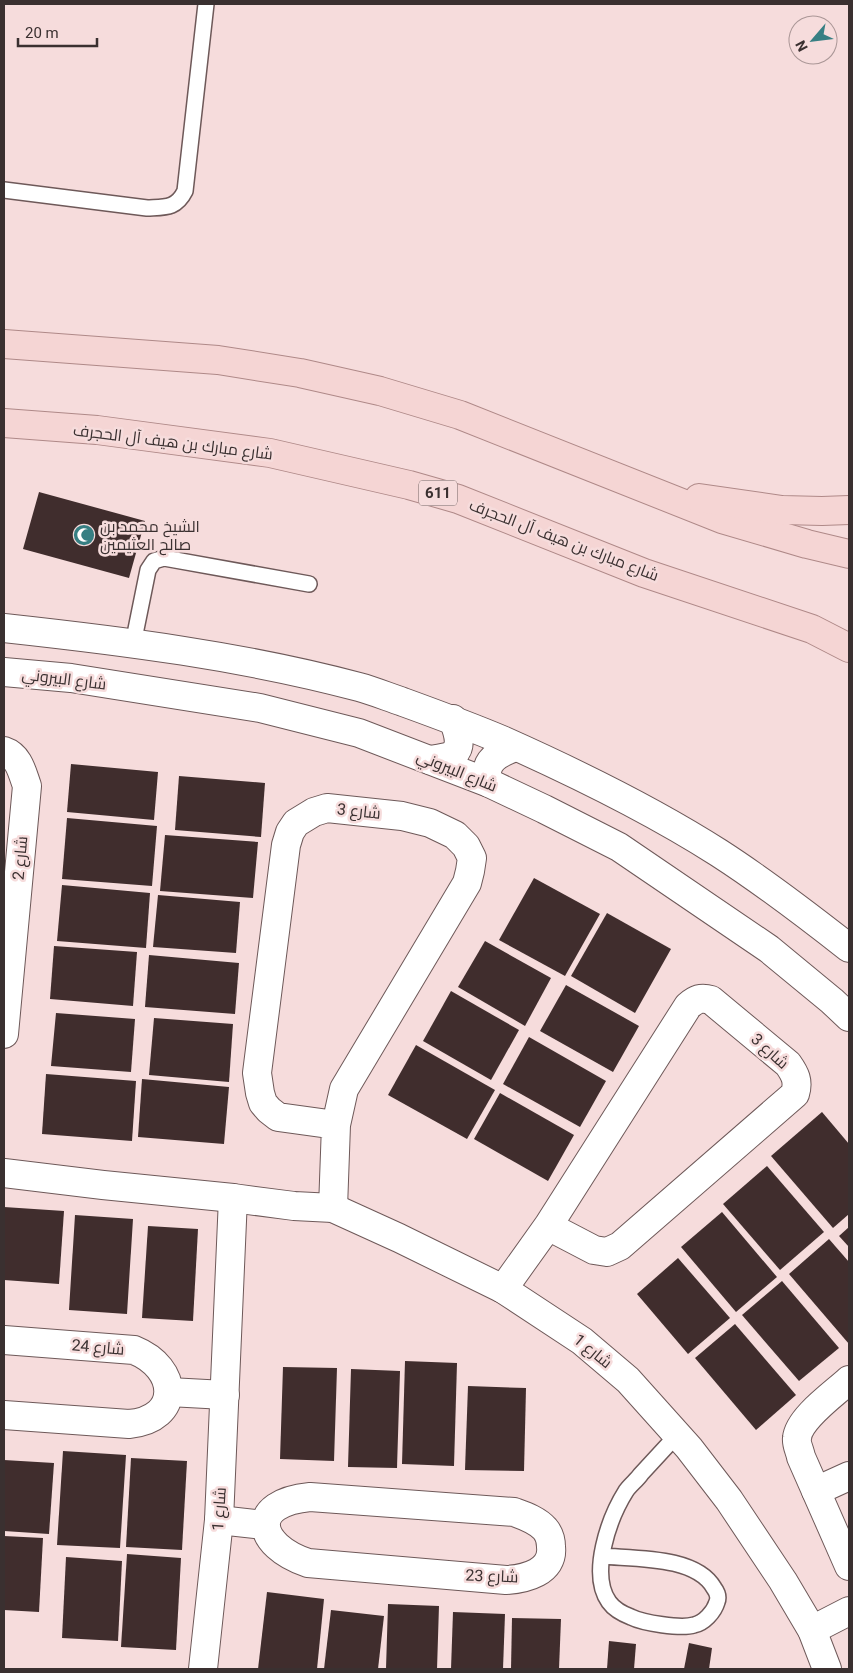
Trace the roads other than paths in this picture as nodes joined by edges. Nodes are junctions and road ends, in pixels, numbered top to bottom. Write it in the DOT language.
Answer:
graph roads {
  1 [pos="206,4"];
  2 [pos="4,190"];
  3 [pos="4,344"];
  4 [pos="4,423"];
  5 [pos="97,430"];
  6 [pos="4,437"];
  7 [pos="651,491"];
  8 [pos="849,510"];
  9 [pos="849,554"];
  10 [pos="309,584"];
  11 [pos="4,628"];
  12 [pos="133,644"];
  13 [pos="849,648"];
  14 [pos="4,672"];
  15 [pos="452,719"];
  16 [pos="516,746"];
  17 [pos="4,751"];
  18 [pos="430,760"];
  19 [pos="490,783"];
  20 [pos="849,948"];
  21 [pos="849,1017"];
  22 [pos="4,1034"];
  23 [pos="336,1125"];
  24 [pos="4,1173"];
  25 [pos="233,1198"];
  26 [pos="333,1208"];
  27 [pos="548,1226"];
  28 [pos="503,1289"];
  29 [pos="4,1340"];
  30 [pos="849,1380"];
  31 [pos="170,1392"];
  32 [pos="225,1395"];
  33 [pos="4,1415"];
  34 [pos="677,1435"];
  35 [pos="849,1476"];
  36 [pos="816,1491"];
  37 [pos="219,1520"];
  38 [pos="264,1525"];
  39 [pos="602,1556"];
  40 [pos="849,1566"];
  41 [pos="849,1612"];
  42 [pos="812,1630"];
  43 [pos="203,1669"];
  44 [pos="827,1669"];
  1 -- 2 [label="lane"];
  3 -- 7 [label="main road"];
  4 -- 5 [label="main road, شارع مبارك بن هيف آل الحجرف / 611"];
  5 -- 6 [label="main road"];
  5 -- 13 [label="main road, شارع مبارك بن هيف آل الحجرف / 611"];
  7 -- 8 [label="main road"];
  7 -- 9 [label="main road"];
  10 -- 12 [label="lane"];
  11 -- 12 [label="street"];
  12 -- 15 [label="street"];
  14 -- 18 [label="street, شارع البيروني"];
  15 -- 16 [label="street"];
  15 -- 18 [label="street"];
  16 -- 19 [label="street"];
  16 -- 20 [label="street"];
  17 -- 22 [label="street, شارع 2"];
  18 -- 19 [label="street, شارع البيروني"];
  19 -- 21 [label="street, شارع البيروني"];
  23 -- 23 [label="street, شارع 3"];
  23 -- 26 [label="street, شارع 3"];
  24 -- 25 [label="street, شارع 1"];
  25 -- 26 [label="street, شارع 1"];
  25 -- 32 [label="street, شارع 1"];
  26 -- 28 [label="street, شارع 1"];
  27 -- 27 [label="street, شارع 3"];
  27 -- 28 [label="street, شارع 3"];
  28 -- 34 [label="street, شارع 1"];
  29 -- 31 [label="street, شارع 24"];
  30 -- 36 [label="street"];
  31 -- 32 [label="street"];
  31 -- 33 [label="street"];
  32 -- 37 [label="street, شارع 1"];
  34 -- 39 [label="lane"];
  34 -- 42 [label="street, شارع 1"];
  35 -- 36 [label="street"];
  36 -- 40 [label="street"];
  37 -- 38 [label="street"];
  37 -- 43 [label="street, شارع 1"];
  38 -- 38 [label="street, شارع 23"];
  39 -- 39 [label="lane"];
  41 -- 42 [label="street"];
  42 -- 44 [label="street, شارع 1"];
}
